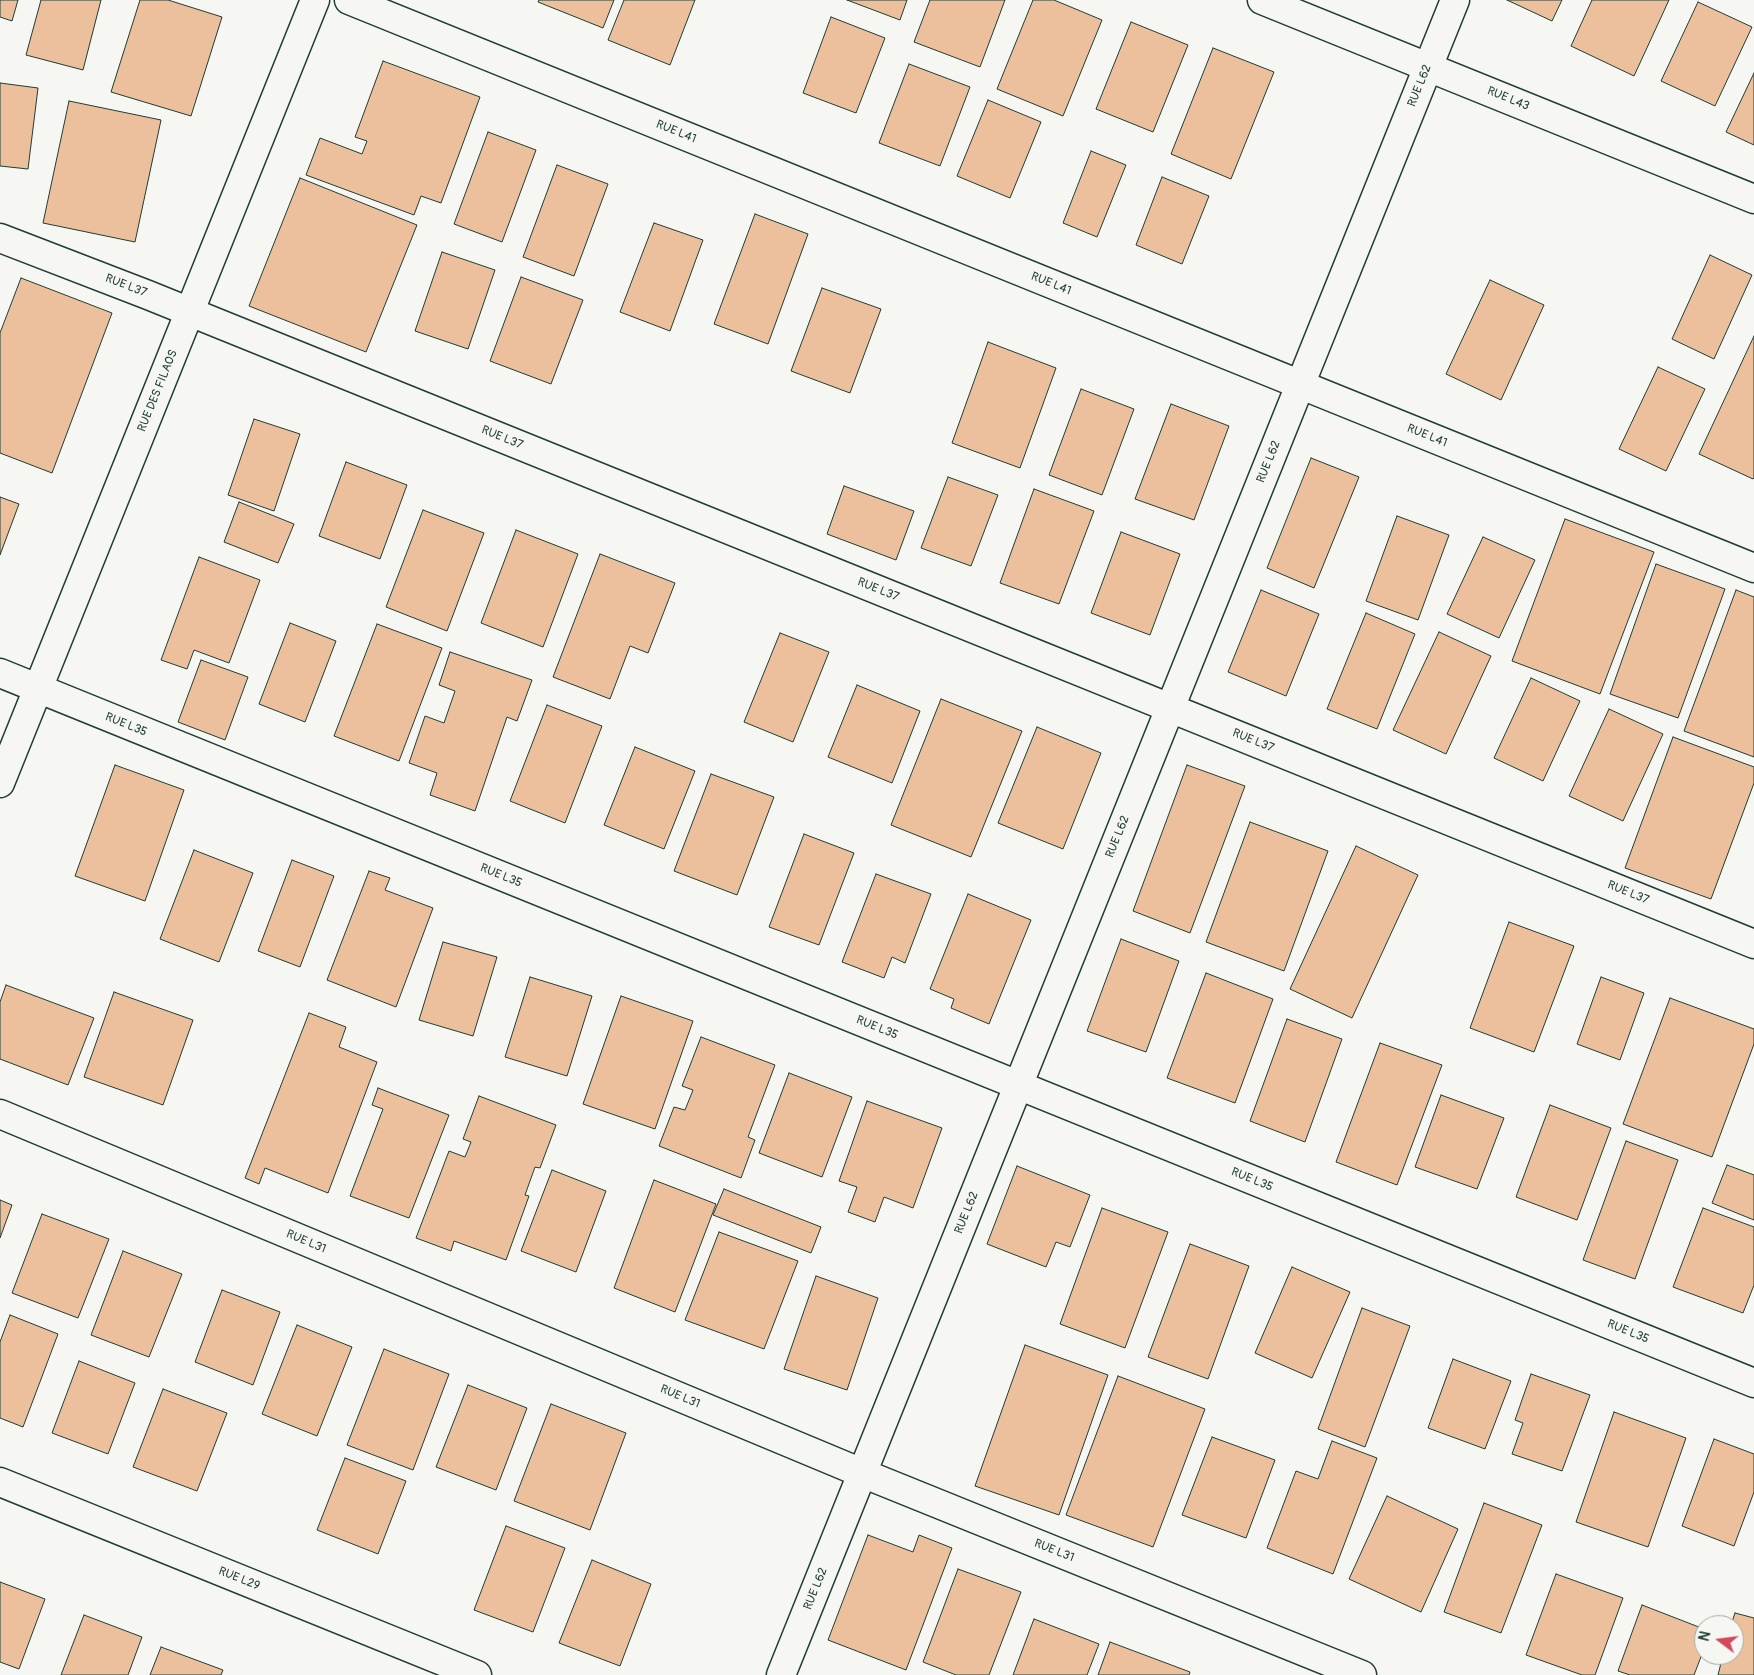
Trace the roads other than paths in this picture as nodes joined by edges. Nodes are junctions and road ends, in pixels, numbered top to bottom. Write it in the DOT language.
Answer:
graph roads {
  1 [pos="315,0"];
  2 [pos="349,0"];
  3 [pos="1262,0"];
  4 [pos="1455,0"];
  5 [pos="1428,67"];
  6 [pos="1754,199"];
  7 [pos="0,238"];
  8 [pos="190,312"];
  9 [pos="1300,384"];
  10 [pos="1754,568"];
  11 [pos="0,673"];
  12 [pos="38,688"];
  13 [pos="1170,708"];
  14 [pos="0,783"];
  15 [pos="1754,944"];
  16 [pos="1018,1085"];
  17 [pos="0,1114"];
  18 [pos="1754,1383"];
  19 [pos="862,1473"];
  20 [pos="0,1482"];
  21 [pos="477,1675"];
  22 [pos="781,1675"];
  23 [pos="1362,1675"];
  1 -- 8 [label="street, RUE DES FILAOS"];
  2 -- 9 [label="street, RUE L41"];
  3 -- 5 [label="street, RUE L43"];
  4 -- 5 [label="street, RUE L62"];
  5 -- 6 [label="street, RUE L43"];
  5 -- 9 [label="street, RUE L62"];
  7 -- 8 [label="street, RUE L37"];
  8 -- 12 [label="street, RUE DES FILAOS"];
  8 -- 13 [label="street, RUE L37"];
  9 -- 10 [label="street, RUE L41"];
  9 -- 13 [label="street, RUE L62"];
  11 -- 12 [label="street, RUE L35"];
  12 -- 14 [label="street, RUE DES FILAOS"];
  12 -- 16 [label="street, RUE L35"];
  13 -- 15 [label="street, RUE L37"];
  13 -- 16 [label="street, RUE L62"];
  16 -- 18 [label="street, RUE L35"];
  16 -- 19 [label="street, RUE L62"];
  17 -- 19 [label="street, RUE L31"];
  19 -- 22 [label="street, RUE L62"];
  19 -- 23 [label="street, RUE L31"];
  20 -- 21 [label="street, RUE L29"];
}
